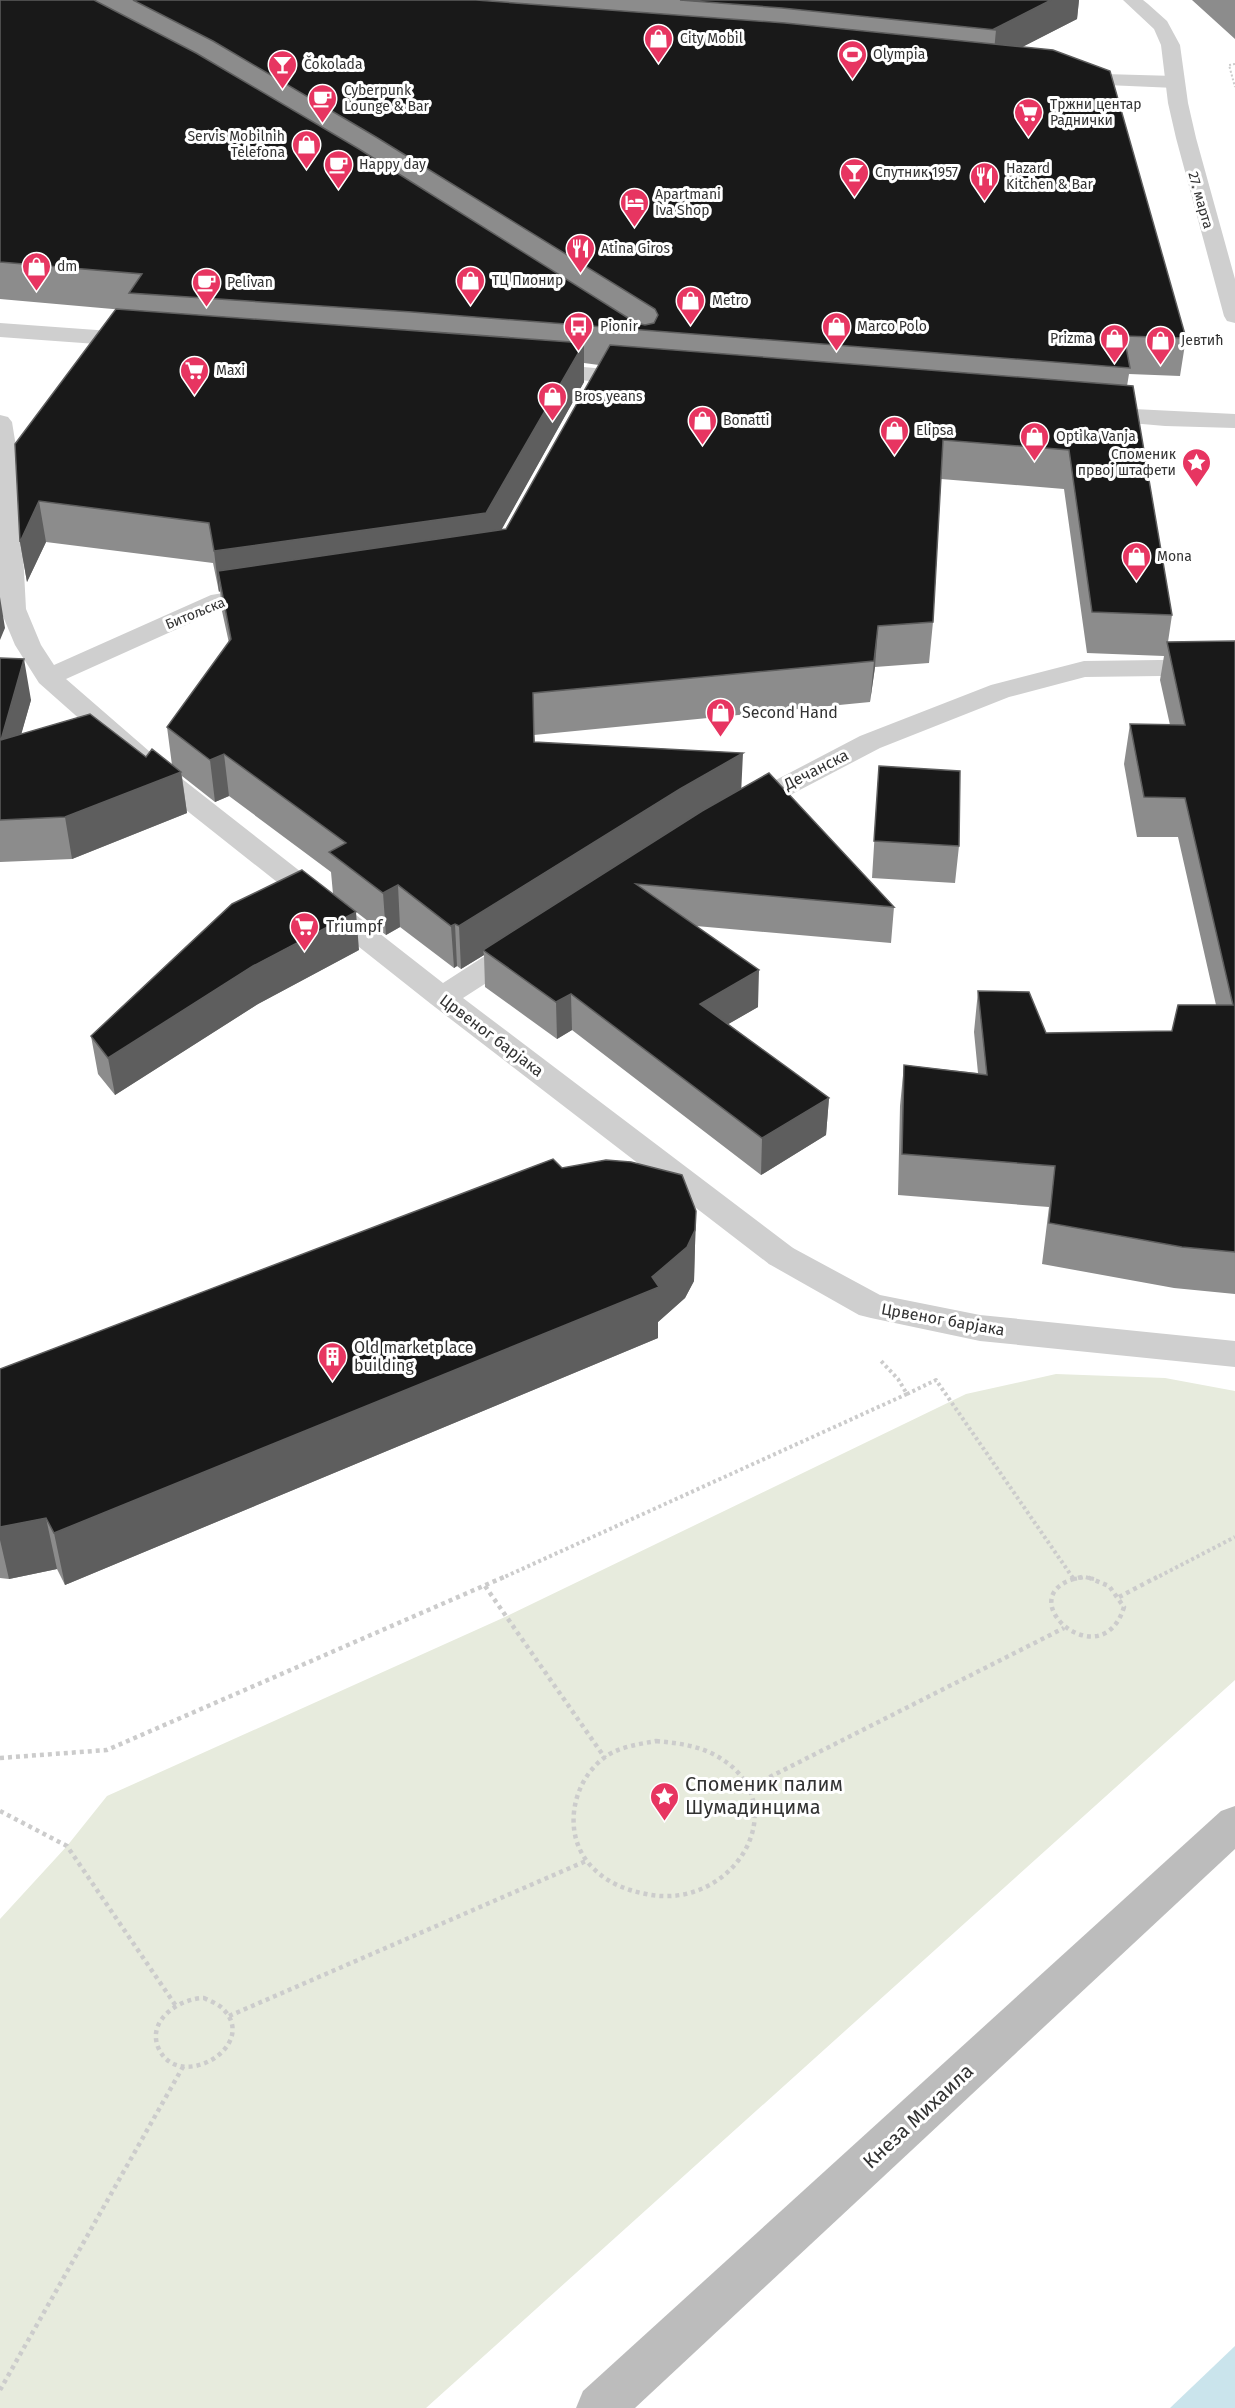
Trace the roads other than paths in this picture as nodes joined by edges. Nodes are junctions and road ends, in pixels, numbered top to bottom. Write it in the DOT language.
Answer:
graph roads {
  1 [pos="1132,0"];
  2 [pos="1046,77"];
  3 [pos="1175,82"];
  4 [pos="1235,316"];
  5 [pos="1,333"];
  6 [pos="156,341"];
  7 [pos="519,368"];
  8 [pos="662,381"];
  9 [pos="1072,412"];
  10 [pos="1235,421"];
  11 [pos="0,422"];
  12 [pos="290,591"];
  13 [pos="1235,667"];
  14 [pos="48,677"];
  15 [pos="718,823"];
  16 [pos="541,934"];
  17 [pos="442,997"];
  18 [pos="1235,1354"];
  19 [pos="1235,1823"];
  20 [pos="600,2408"];
  1 -- 3 [label="street, 27. марта"];
  2 -- 3 [label="street"];
  3 -- 4 [label="street, 27. марта"];
  5 -- 6 [label="street"];
  7 -- 8 [label="street"];
  9 -- 10 [label="street"];
  11 -- 14 [label="street, Црвеног барјака"];
  12 -- 14 [label="street, Битољска"];
  13 -- 15 [label="street, Дечанска"];
  14 -- 17 [label="street, Црвеног барјака"];
  16 -- 17 [label="street"];
  17 -- 18 [label="street, Црвеног барјака"];
  19 -- 20 [label="main road, Кнеза Михаила"];
}
